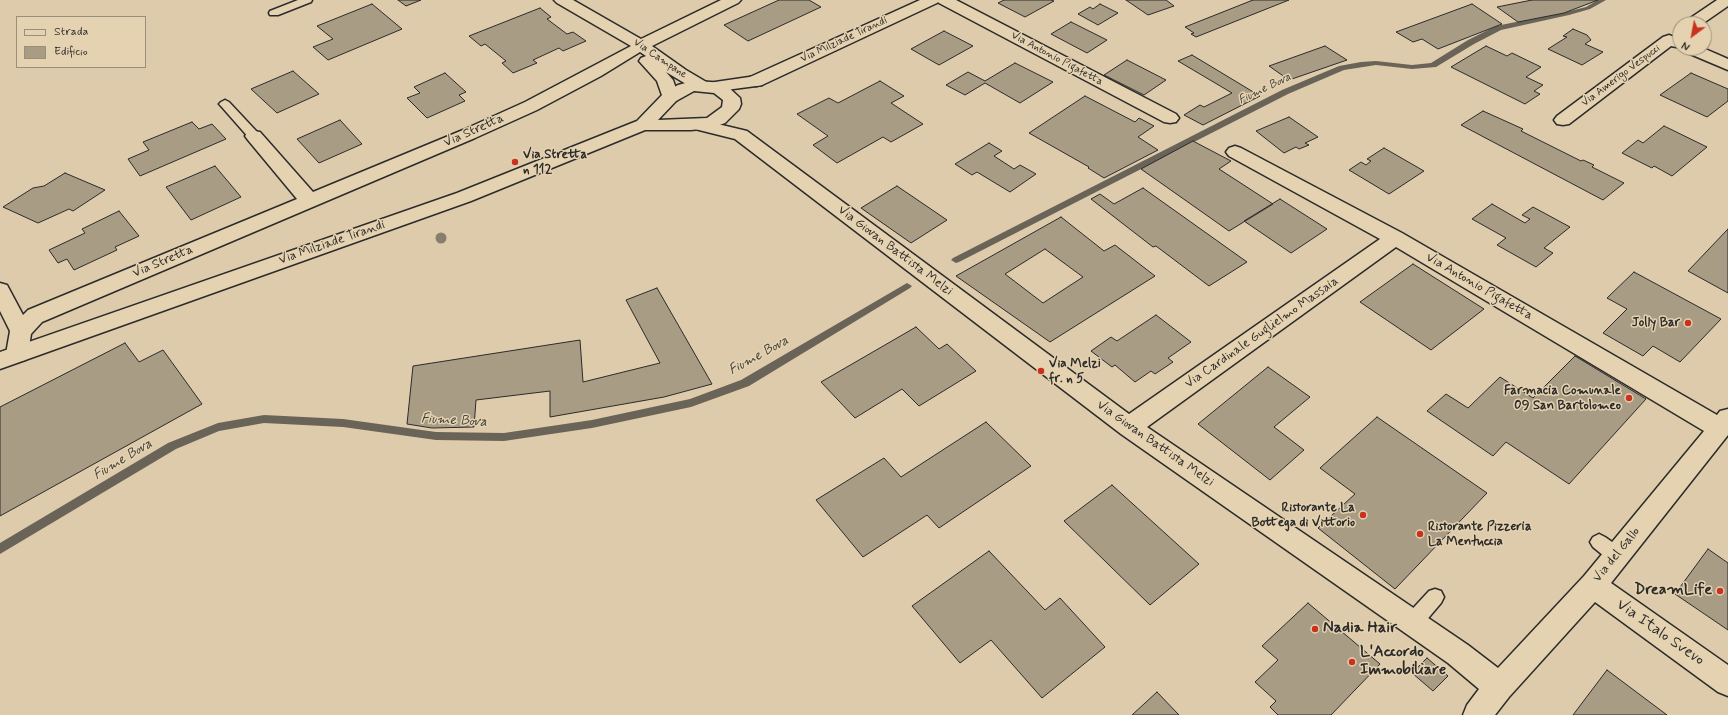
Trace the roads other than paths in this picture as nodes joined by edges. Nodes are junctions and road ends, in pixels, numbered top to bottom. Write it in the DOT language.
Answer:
graph roads {
  1 [pos="307,0"];
  2 [pos="562,0"];
  3 [pos="733,0"];
  4 [pos="932,0"];
  5 [pos="944,0"];
  6 [pos="1726,0"];
  7 [pos="274,13"];
  8 [pos="1703,16"];
  9 [pos="1672,42"];
  10 [pos="637,47"];
  11 [pos="1707,56"];
  12 [pos="1728,65"];
  13 [pos="756,80"];
  14 [pos="707,86"];
  15 [pos="668,99"];
  16 [pos="225,104"];
  17 [pos="731,107"];
  18 [pos="1170,118"];
  19 [pos="1563,120"];
  20 [pos="643,125"];
  21 [pos="696,125"];
  22 [pos="741,135"];
  23 [pos="254,136"];
  24 [pos="1235,152"];
  25 [pos="310,201"];
  26 [pos="1395,238"];
  27 [pos="0,290"];
  28 [pos="21,330"];
  29 [pos="9,358"];
  30 [pos="1724,423"];
  31 [pos="1129,427"];
  32 [pos="1593,585"];
  33 [pos="1435,597"];
  34 [pos="1412,623"];
  35 [pos="1728,682"];
  36 [pos="1499,687"];
  37 [pos="1477,715"];
  1 -- 7 [label="lane"];
  2 -- 10 [label="street, Via Campane"];
  3 -- 10 [label="street, Via Stretta"];
  4 -- 13 [label="street, Via Milziade Tirandi"];
  5 -- 18 [label="street, Via Antonio Pigafetta"];
  6 -- 8 [label="street"];
  9 -- 19 [label="street, Via Amerigo Vespucci"];
  10 -- 14 [label="street, Via Campane"];
  10 -- 15 [label="street, Via Campane"];
  10 -- 25 [label="street, Via Stretta"];
  11 -- 12 [label="street"];
  13 -- 14 [label="street, Via Milziade Tirandi"];
  13 -- 17 [label="street, Via Milziade Tirandi"];
  14 -- 15 [label="street, Via Milziade Tirandi"];
  14 -- 17 [label="street"];
  15 -- 20 [label="street, Via Milziade Tirandi"];
  15 -- 21 [label="street"];
  16 -- 23 [label="lane"];
  17 -- 21 [label="street, Via Milziade Tirandi"];
  17 -- 22 [label="street"];
  20 -- 21 [label="street, Via Milziade Tirandi"];
  20 -- 29 [label="street, Via Milziade Tirandi"];
  21 -- 22 [label="street, Via Giovan Battista Melzi"];
  22 -- 31 [label="street, Via Giovan Battista Melzi"];
  23 -- 25 [label="street"];
  24 -- 26 [label="street, Via Antonio Pigafetta"];
  25 -- 28 [label="street, Via Stretta"];
  26 -- 30 [label="street, Via Antonio Pigafetta"];
  26 -- 31 [label="street, Via Cardinale Guglielmo Massaia"];
  27 -- 28 [label="street"];
  28 -- 29 [label="street"];
  30 -- 32 [label="street, Via del Gallo"];
  31 -- 34 [label="street, Via Giovan Battista Melzi"];
  32 -- 35 [label="street, Via Italo Svevo"];
  32 -- 36 [label="street, Via del Gallo"];
  33 -- 34 [label="lane"];
  34 -- 36 [label="street, Via Giovan Battista Melzi"];
  36 -- 37 [label="street, Via del Gallo"];
}
